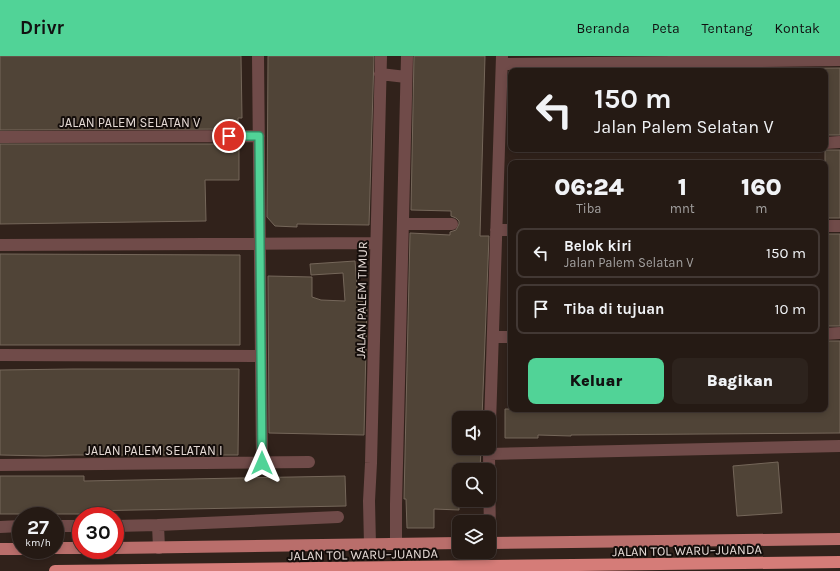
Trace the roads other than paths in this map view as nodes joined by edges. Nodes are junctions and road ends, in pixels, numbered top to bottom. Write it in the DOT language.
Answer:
graph roads {
  1 [pos="258,56"];
  2 [pos="381,56"];
  3 [pos="406,56"];
  4 [pos="502,60"];
  5 [pos="840,60"];
  6 [pos="380,74"];
  7 [pos="406,77"];
  8 [pos="259,136"];
  9 [pos="0,137"];
  10 [pos="840,142"];
  11 [pos="828,143"];
  12 [pos="505,146"];
  13 [pos="403,224"];
  14 [pos="452,224"];
  15 [pos="828,226"];
  16 [pos="840,226"];
  17 [pos="496,230"];
  18 [pos="508,230"];
  19 [pos="260,243"];
  20 [pos="376,243"];
  21 [pos="0,245"];
  22 [pos="840,333"];
  23 [pos="828,334"];
  24 [pos="508,337"];
  25 [pos="493,338"];
  26 [pos="0,356"];
  27 [pos="261,356"];
  28 [pos="490,411"];
  29 [pos="840,446"];
  30 [pos="496,454"];
  31 [pos="489,455"];
  32 [pos="309,462"];
  33 [pos="262,463"];
  34 [pos="0,465"];
  35 [pos="490,515"];
  36 [pos="338,516"];
  37 [pos="12,526"];
  38 [pos="124,526"];
  39 [pos="158,526"];
  40 [pos="0,527"];
  41 [pos="840,539"];
  42 [pos="496,543"];
  43 [pos="396,544"];
  44 [pos="452,544"];
  45 [pos="370,546"];
  46 [pos="124,548"];
  47 [pos="159,548"];
  48 [pos="0,549"];
  49 [pos="12,549"];
  50 [pos="840,562"];
  51 [pos="127,570"];
  52 [pos="55,571"];
  53 [pos="152,571"];
  1 -- 8 [label="street"];
  2 -- 6 [label="street, JALAN PALEM TIMUR"];
  3 -- 7 [label="street"];
  4 -- 5 [label="street"];
  4 -- 12 [label="street"];
  6 -- 7 [label="street"];
  6 -- 20 [label="street, JALAN PALEM TIMUR"];
  7 -- 13 [label="street"];
  8 -- 9 [label="street, JALAN PALEM SELATAN V"];
  8 -- 19 [label="street"];
  10 -- 11 [label="street"];
  12 -- 17 [label="street"];
  13 -- 14 [label="street"];
  13 -- 43 [label="street"];
  15 -- 16 [label="street"];
  17 -- 18 [label="street"];
  17 -- 25 [label="street"];
  19 -- 20 [label="street"];
  19 -- 21 [label="street"];
  19 -- 27 [label="street"];
  20 -- 45 [label="street, JALAN PALEM TIMUR"];
  22 -- 23 [label="street"];
  24 -- 25 [label="street"];
  25 -- 28 [label="street"];
  26 -- 27 [label="street"];
  27 -- 33 [label="street"];
  29 -- 30 [label="street"];
  31 -- 35 [label="street"];
  32 -- 33 [label="street, JALAN PALEM SELATAN I"];
  33 -- 34 [label="street, JALAN PALEM SELATAN I"];
  36 -- 39 [label="street"];
  37 -- 40 [label="street"];
  38 -- 39 [label="street"];
  39 -- 47 [label="street"];
  41 -- 42 [label="main road"];
  43 -- 44 [label="main road"];
  43 -- 45 [label="main road"];
  45 -- 47 [label="main road"];
  46 -- 47 [label="main road"];
  48 -- 49 [label="main road"];
  50 -- 53 [label="highway, JALAN TOL WARU–JUANDA"];
  51 -- 52 [label="highway, JALAN TOL WARU–JUANDA"];
  51 -- 53 [label="highway, JALAN TOL WARU–JUANDA"];
}
